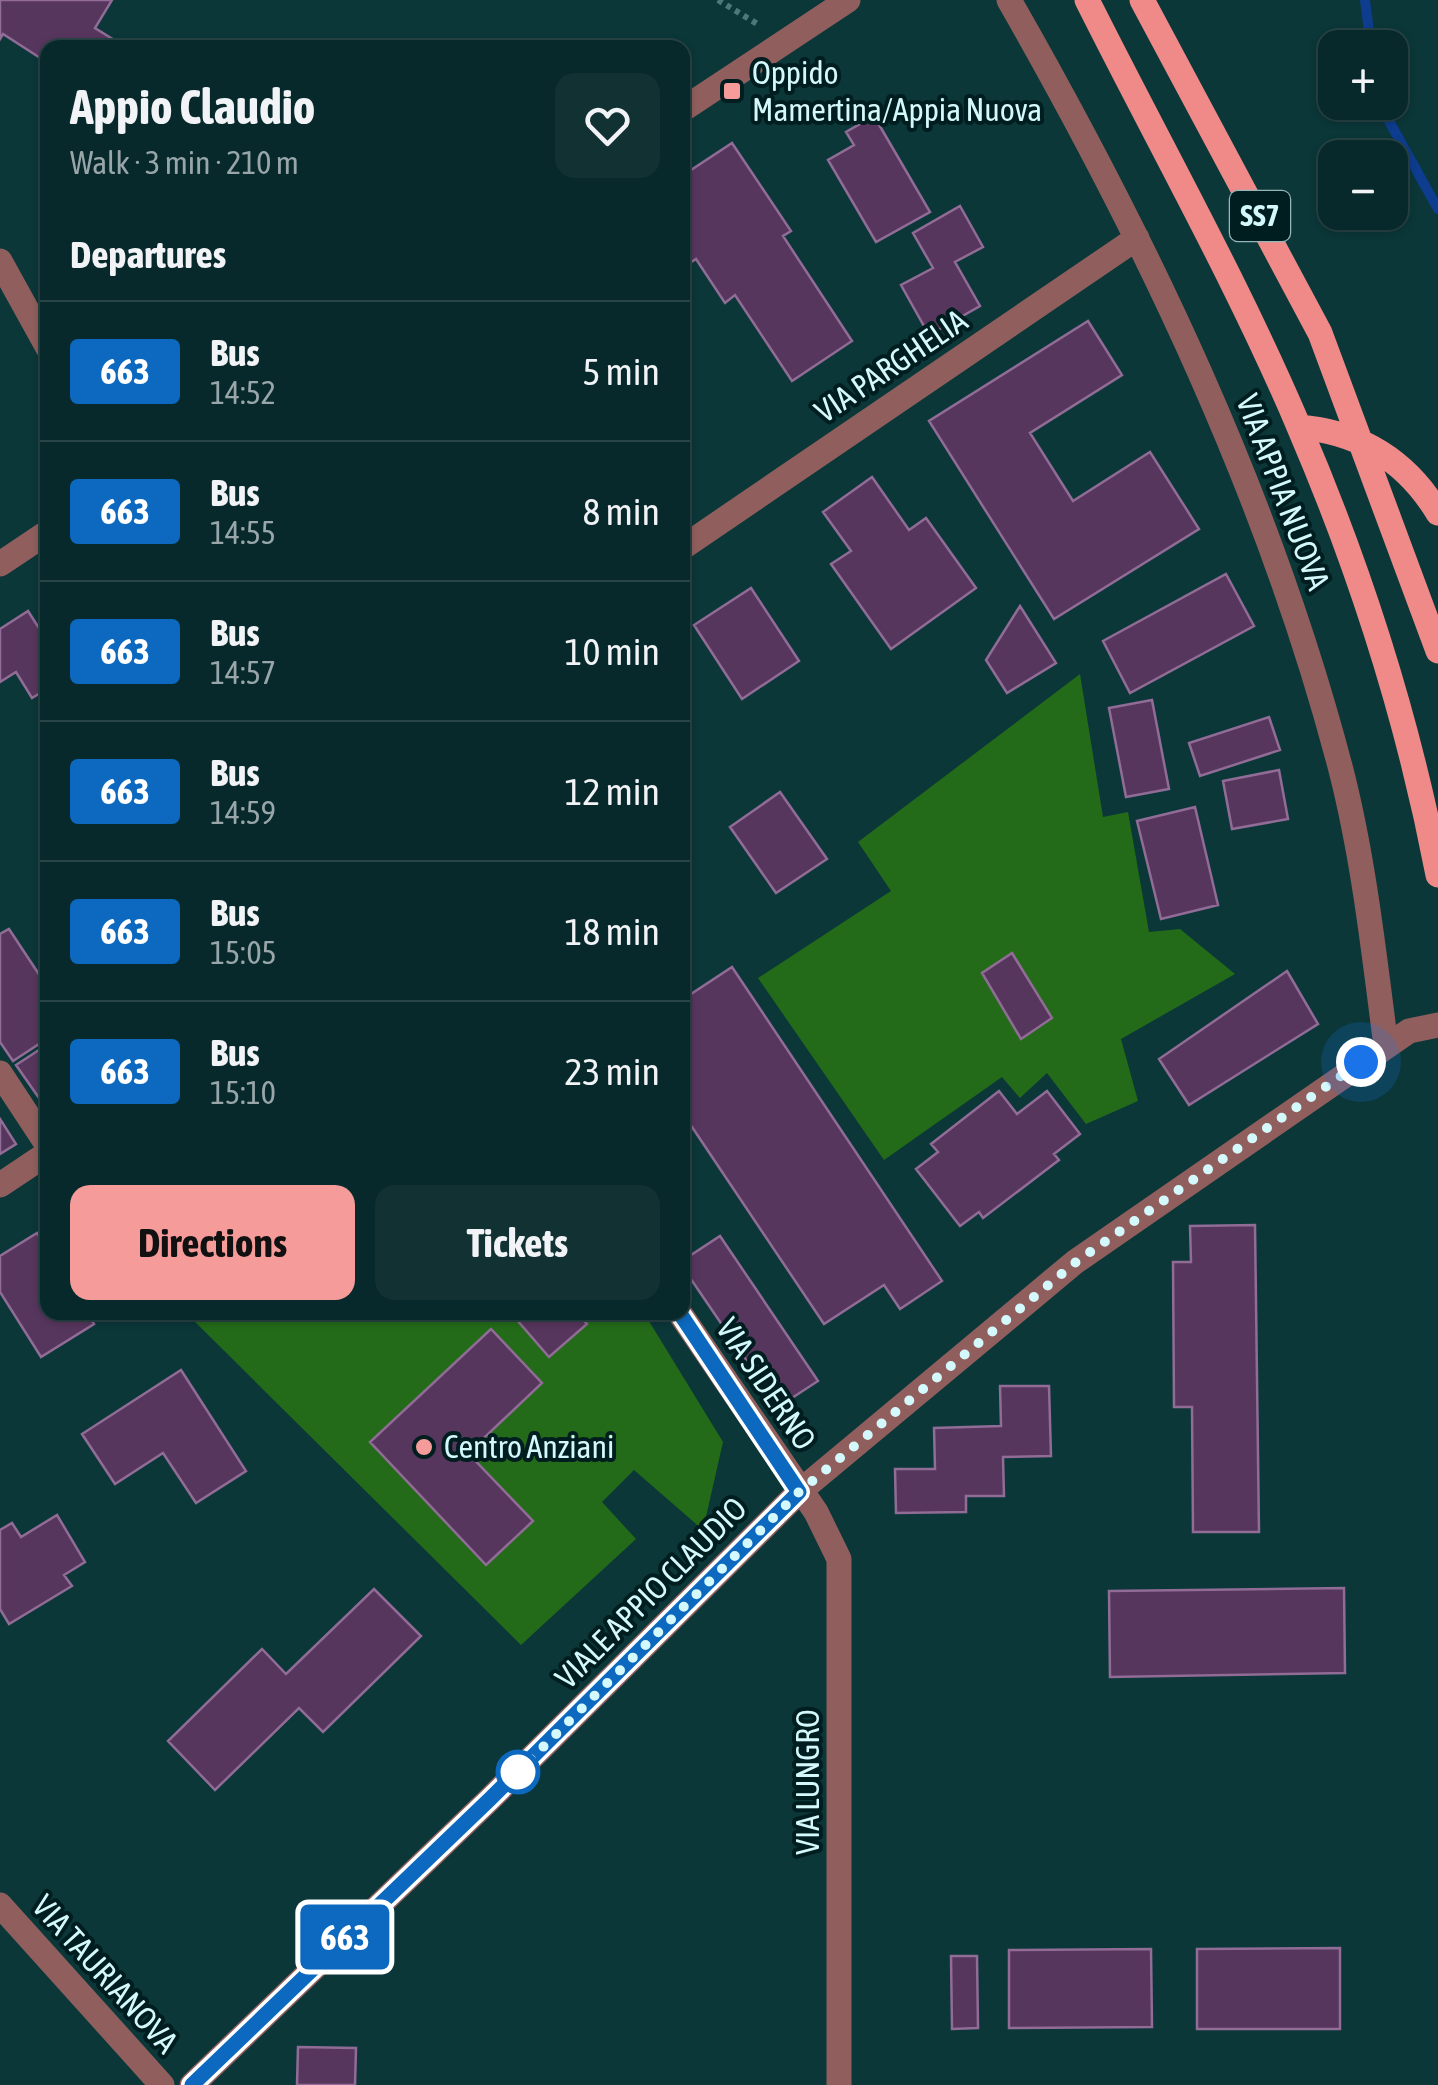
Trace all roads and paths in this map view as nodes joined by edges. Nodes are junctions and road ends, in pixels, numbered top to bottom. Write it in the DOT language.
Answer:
graph roads {
  1 [pos="718,0"];
  2 [pos="848,0"];
  3 [pos="1009,0"];
  4 [pos="1087,0"];
  5 [pos="1142,0"];
  6 [pos="786,42"];
  7 [pos="690,105"];
  8 [pos="1136,238"];
  9 [pos="0,261"];
  10 [pos="40,334"];
  11 [pos="1299,426"];
  12 [pos="1361,440"];
  13 [pos="1438,513"];
  14 [pos="40,537"];
  15 [pos="690,543"];
  16 [pos="0,564"];
  17 [pos="1438,651"];
  18 [pos="1438,875"];
  19 [pos="1438,1025"];
  20 [pos="1386,1046"];
  21 [pos="0,1073"];
  22 [pos="40,1136"];
  23 [pos="40,1155"];
  24 [pos="0,1185"];
  25 [pos="684,1320"];
  26 [pos="799,1492"];
  27 [pos="0,1906"];
  28 [pos="162,2085"];
  29 [pos="192,2085"];
  30 [pos="839,2085"];
  1 -- 6 [label="path"];
  2 -- 6 [label="street"];
  3 -- 8 [label="street, VIA APPIA NUOVA"];
  4 -- 11 [label="main road, VIA APPIA NUOVA / SS7"];
  5 -- 12 [label="main road, SS7"];
  6 -- 7 [label="street"];
  8 -- 15 [label="street, VIA PARGHELIA"];
  8 -- 20 [label="street, VIA APPIA NUOVA"];
  9 -- 10 [label="street"];
  11 -- 12 [label="main road"];
  11 -- 18 [label="main road, VIA APPIA NUOVA / SS7"];
  12 -- 13 [label="main road"];
  12 -- 17 [label="main road, SS7"];
  14 -- 16 [label="street"];
  19 -- 20 [label="street, VIALE APPIO CLAUDIO"];
  20 -- 26 [label="street, VIALE APPIO CLAUDIO"];
  21 -- 22 [label="street"];
  23 -- 24 [label="street"];
  25 -- 26 [label="street, VIA SIDERNO"];
  26 -- 29 [label="street, VIALE APPIO CLAUDIO"];
  26 -- 30 [label="street, VIA LUNGRO"];
  27 -- 28 [label="street, VIA TAURIANOVA"];
}
